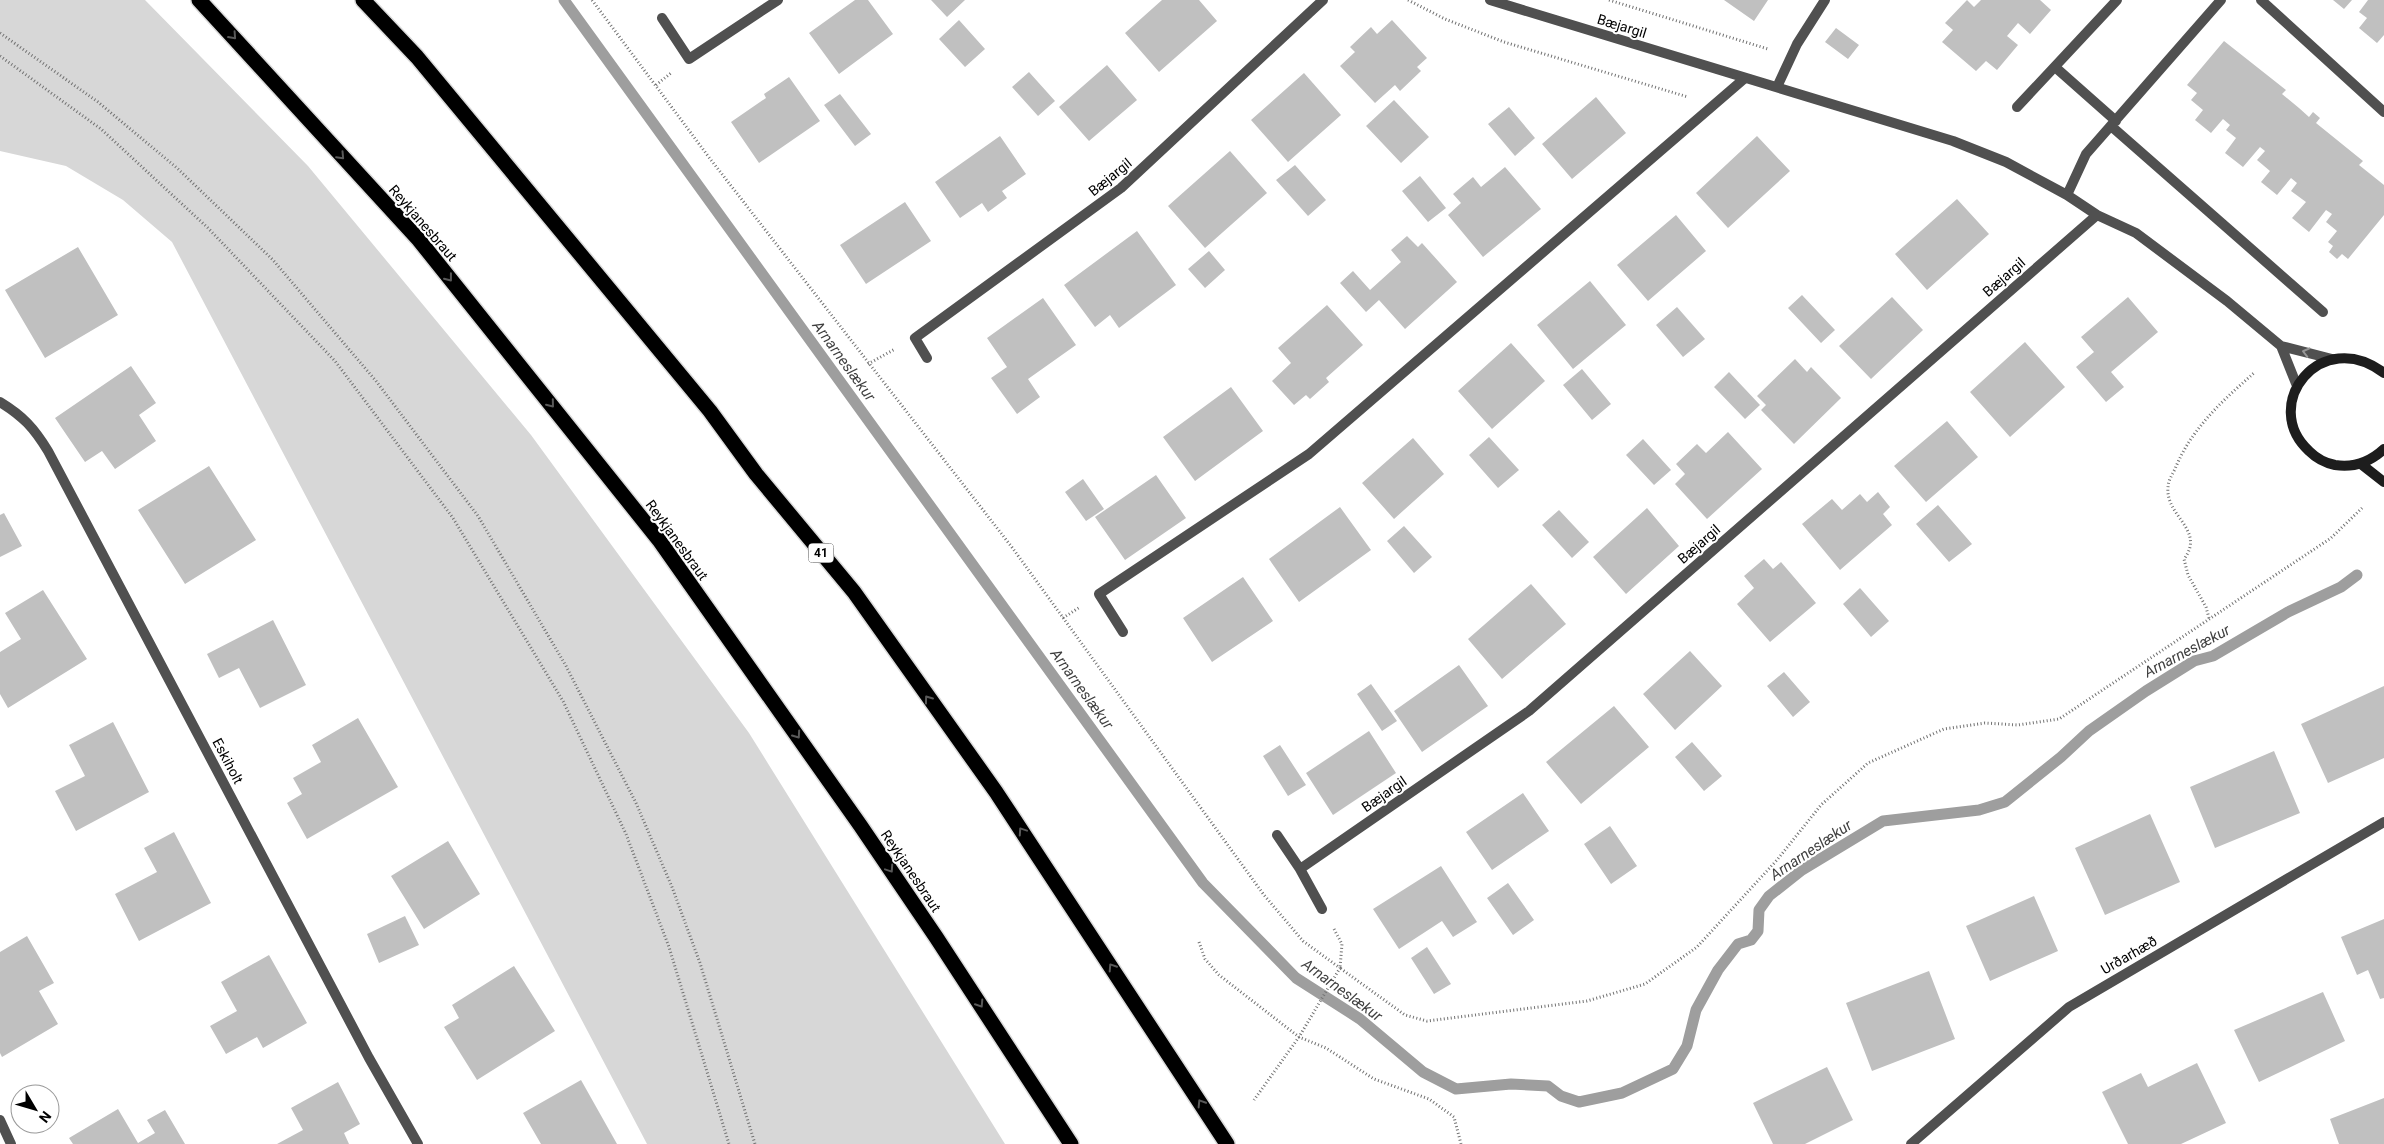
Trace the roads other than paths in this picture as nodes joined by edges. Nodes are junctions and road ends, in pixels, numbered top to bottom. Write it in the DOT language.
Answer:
graph roads {
  1 [pos="200,0"];
  2 [pos="363,0"];
  3 [pos="778,0"];
  4 [pos="1323,0"];
  5 [pos="1490,0"];
  6 [pos="1825,0"];
  7 [pos="2117,0"];
  8 [pos="2221,0"];
  9 [pos="2261,0"];
  10 [pos="662,18"];
  11 [pos="2055,67"];
  12 [pos="1745,78"];
  13 [pos="1777,87"];
  14 [pos="2017,107"];
  15 [pos="2384,112"];
  16 [pos="2113,124"];
  17 [pos="2067,195"];
  18 [pos="2097,215"];
  19 [pos="2323,312"];
  20 [pos="2281,346"];
  21 [pos="927,358"];
  22 [pos="2332,359"];
  23 [pos="2379,364"];
  24 [pos="2384,373"];
  25 [pos="2297,386"];
  26 [pos="0,402"];
  27 [pos="2384,449"];
  28 [pos="2361,464"];
  29 [pos="2384,482"];
  30 [pos="1124,632"];
  31 [pos="2384,822"];
  32 [pos="1277,835"];
  33 [pos="1300,869"];
  34 [pos="1322,909"];
  35 [pos="0,1120"];
  36 [pos="11,1144"];
  37 [pos="418,1144"];
  38 [pos="1071,1144"];
  39 [pos="1227,1144"];
  40 [pos="1911,1144"];
  1 -- 38 [label="highway, Reykjanesbraut, one-way"];
  39 -- 2 [label="highway, 41, one-way"];
  3 -- 10 [label="street"];
  4 -- 21 [label="street, Bæjargil"];
  5 -- 12 [label="street, Bæjargil"];
  6 -- 13 [label="street"];
  7 -- 11 [label="street"];
  8 -- 16 [label="street"];
  9 -- 15 [label="street"];
  11 -- 14 [label="street"];
  11 -- 16 [label="street"];
  12 -- 13 [label="street, Bæjargil"];
  12 -- 30 [label="street"];
  13 -- 17 [label="street, Bæjargil"];
  16 -- 17 [label="street"];
  16 -- 19 [label="street"];
  17 -- 18 [label="street, Bæjargil"];
  18 -- 20 [label="street, Bæjargil"];
  18 -- 33 [label="street, Bæjargil"];
  22 -- 20 [label="street, Bæjargil, one-way"];
  20 -- 25 [label="street, Bæjargil"];
  22 -- 23 [label="street"];
  22 -- 25 [label="street"];
  23 -- 24 [label="street"];
  25 -- 28 [label="street"];
  26 -- 37 [label="street, Eskiholt"];
  27 -- 28 [label="street"];
  28 -- 29 [label="street"];
  31 -- 40 [label="street, Urðarhæð"];
  32 -- 33 [label="street"];
  33 -- 34 [label="street"];
  35 -- 36 [label="street"];
}
